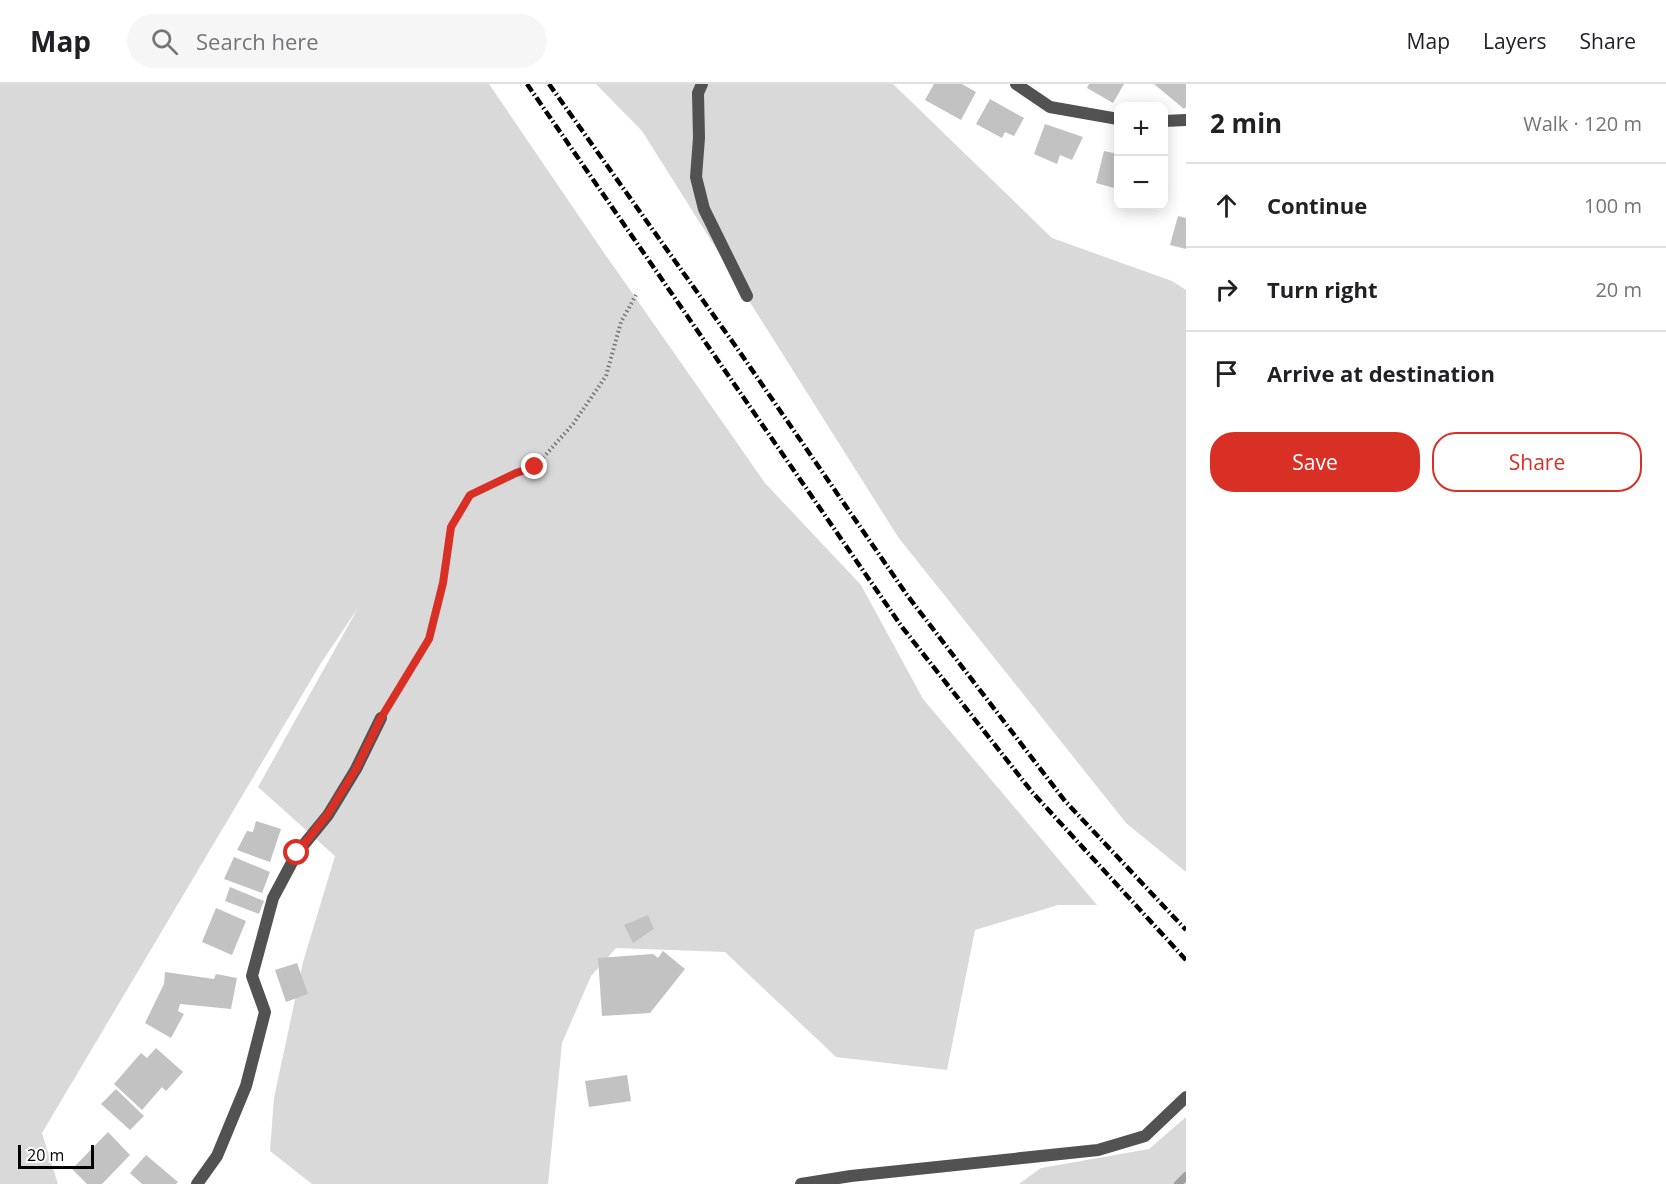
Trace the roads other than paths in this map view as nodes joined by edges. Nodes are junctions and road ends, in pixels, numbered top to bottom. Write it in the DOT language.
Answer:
graph roads {
  1 [pos="702,84"];
  2 [pos="1016,84"];
  3 [pos="1114,118"];
  4 [pos="1186,120"];
  5 [pos="1168,121"];
  6 [pos="747,296"];
  7 [pos="381,718"];
  8 [pos="1186,1097"];
  9 [pos="197,1184"];
  10 [pos="801,1184"];
  1 -- 6 [label="street"];
  2 -- 3 [label="street"];
  4 -- 5 [label="street"];
  7 -- 9 [label="street"];
  8 -- 10 [label="street"];
}
